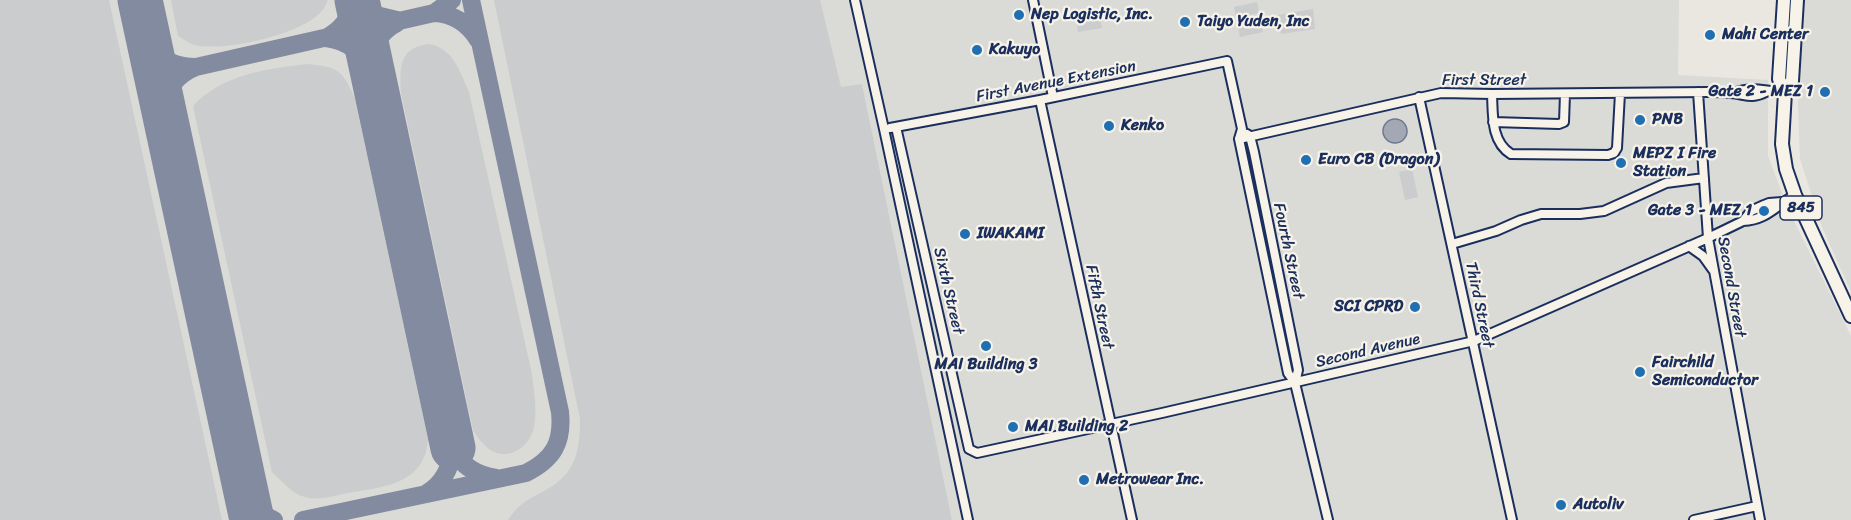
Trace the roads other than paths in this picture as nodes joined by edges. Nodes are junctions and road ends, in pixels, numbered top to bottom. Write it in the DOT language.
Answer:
graph roads {
  1 [pos="855,0"];
  2 [pos="1033,0"];
  3 [pos="1784,0"];
  4 [pos="1797,0"];
  5 [pos="1698,92"];
  6 [pos="1785,92"];
  7 [pos="1620,93"];
  8 [pos="1492,94"];
  9 [pos="1565,94"];
  10 [pos="1053,97"];
  11 [pos="1419,97"];
  12 [pos="1040,100"];
  13 [pos="1493,122"];
  14 [pos="893,127"];
  15 [pos="1242,129"];
  16 [pos="1250,136"];
  17 [pos="1239,139"];
  18 [pos="1254,152"];
  19 [pos="1243,154"];
  20 [pos="1704,178"];
  21 [pos="1795,195"];
  22 [pos="1264,203"];
  23 [pos="1253,206"];
  24 [pos="1708,238"];
  25 [pos="1452,244"];
  26 [pos="1689,246"];
  27 [pos="1274,249"];
  28 [pos="1263,251"];
  29 [pos="1714,272"];
  30 [pos="1282,290"];
  31 [pos="1271,293"];
  32 [pos="1851,316"];
  33 [pos="1474,341"];
  34 [pos="1295,382"];
  35 [pos="1111,424"];
  36 [pos="981,453"];
  37 [pos="1758,506"];
  38 [pos="968,520"];
  39 [pos="1132,520"];
  40 [pos="1328,520"];
  41 [pos="1512,520"];
  42 [pos="1694,520"];
  43 [pos="1760,520"];
  1 -- 38 [label="street"];
  2 -- 10 [label="street"];
  3 -- 6 [label="main road, 845"];
  4 -- 6 [label="main road, 845"];
  5 -- 6 [label="street, First Street"];
  5 -- 7 [label="street, First Street"];
  5 -- 20 [label="street, Second Street"];
  6 -- 21 [label="main road, 845"];
  7 -- 9 [label="street, First Street"];
  7 -- 13 [label="street"];
  8 -- 9 [label="street, First Street"];
  8 -- 11 [label="street, First Street"];
  8 -- 13 [label="street"];
  9 -- 13 [label="street"];
  10 -- 12 [label="street, First Avenue Extension"];
  10 -- 15 [label="street, First Avenue Extension"];
  11 -- 16 [label="street, First Street"];
  11 -- 25 [label="street, Third Street"];
  12 -- 14 [label="street, First Avenue Extension"];
  12 -- 35 [label="street, Fifth Street"];
  14 -- 36 [label="street, Sixth Street"];
  15 -- 16 [label="street"];
  15 -- 17 [label="street"];
  16 -- 17 [label="street, First Street"];
  16 -- 18 [label="street, Fourth Street"];
  17 -- 19 [label="street, Fourth Street"];
  18 -- 19 [label="street"];
  18 -- 22 [label="street, Fourth Street"];
  19 -- 23 [label="street, Fourth Street"];
  20 -- 24 [label="street, Second Street"];
  20 -- 25 [label="street"];
  21 -- 24 [label="street, Second Avenue"];
  21 -- 32 [label="main road, 845"];
  22 -- 23 [label="street"];
  22 -- 27 [label="street, Fourth Street"];
  23 -- 28 [label="street, Fourth Street"];
  24 -- 26 [label="street, Second Avenue"];
  24 -- 29 [label="street, Second Street"];
  25 -- 33 [label="street, Third Street"];
  26 -- 29 [label="street"];
  26 -- 33 [label="street, Second Avenue"];
  27 -- 28 [label="street"];
  27 -- 30 [label="street, Fourth Street"];
  28 -- 31 [label="street, Fourth Street"];
  29 -- 37 [label="street, Second Street"];
  30 -- 31 [label="street"];
  30 -- 34 [label="street, Fourth Street"];
  31 -- 34 [label="street, Fourth Street"];
  33 -- 34 [label="street, Second Avenue"];
  33 -- 41 [label="street, Third Street"];
  34 -- 35 [label="street, Second Avenue"];
  34 -- 40 [label="street, Fourth Street"];
  35 -- 36 [label="street, Second Avenue"];
  35 -- 39 [label="street, Fifth Street"];
  37 -- 42 [label="street"];
  37 -- 43 [label="street, Second Street"];
}
